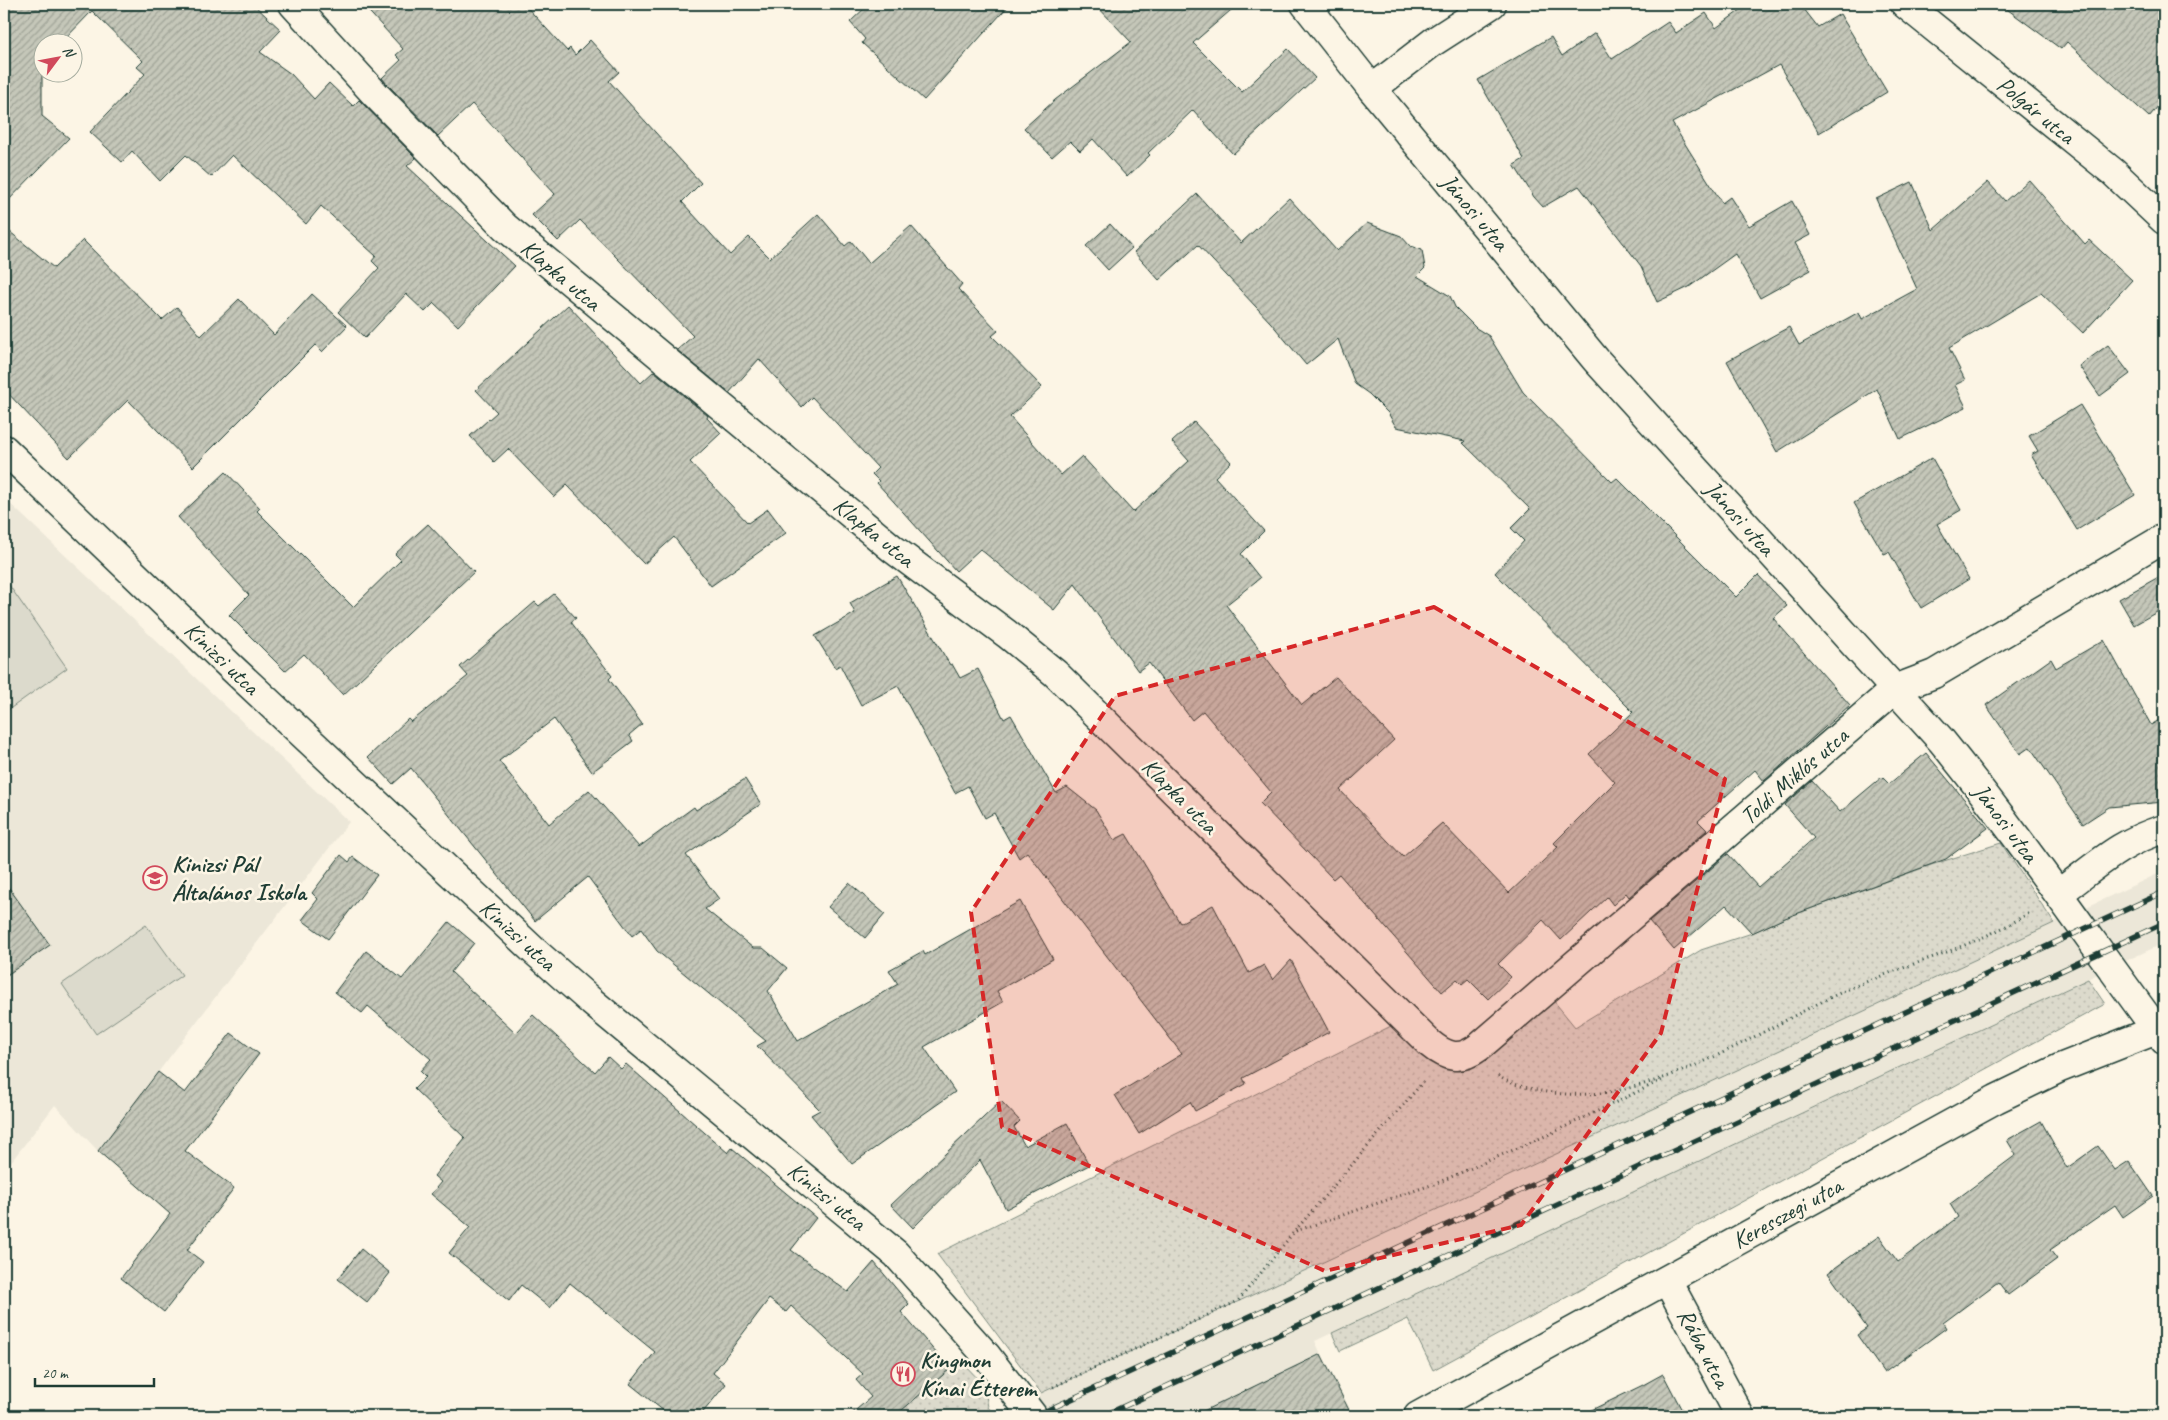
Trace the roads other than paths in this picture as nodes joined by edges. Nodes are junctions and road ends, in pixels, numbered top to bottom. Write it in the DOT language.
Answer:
graph roads {
  1 [pos="294,4"];
  2 [pos="1305,4"];
  3 [pos="1492,4"];
  4 [pos="1905,4"];
  5 [pos="1372,89"];
  6 [pos="2164,220"];
  7 [pos="4,449"];
  8 [pos="2164,538"];
  9 [pos="1895,689"];
  10 [pos="2164,829"];
  11 [pos="2059,893"];
  12 [pos="2162,1032"];
  13 [pos="1458,1055"];
  14 [pos="1667,1280"];
  15 [pos="1027,1409"];
  16 [pos="1418,1416"];
  17 [pos="1740,1416"];
  1 -- 13 [label="street, Klapka utca"];
  2 -- 5 [label="street, Jánosi utca"];
  3 -- 5 [label="street"];
  4 -- 6 [label="street, Polgár utca"];
  5 -- 9 [label="street, Jánosi utca"];
  7 -- 15 [label="street, Kinizsi utca"];
  8 -- 9 [label="street, Toldi Miklós utca"];
  9 -- 11 [label="street, Jánosi utca"];
  9 -- 13 [label="street, Toldi Miklós utca"];
  10 -- 11 [label="street"];
  11 -- 12 [label="street, Jánosi utca"];
  12 -- 14 [label="street, Keresszegi utca"];
  14 -- 16 [label="street, Keresszegi utca"];
  14 -- 17 [label="street, Rába utca"];
}
